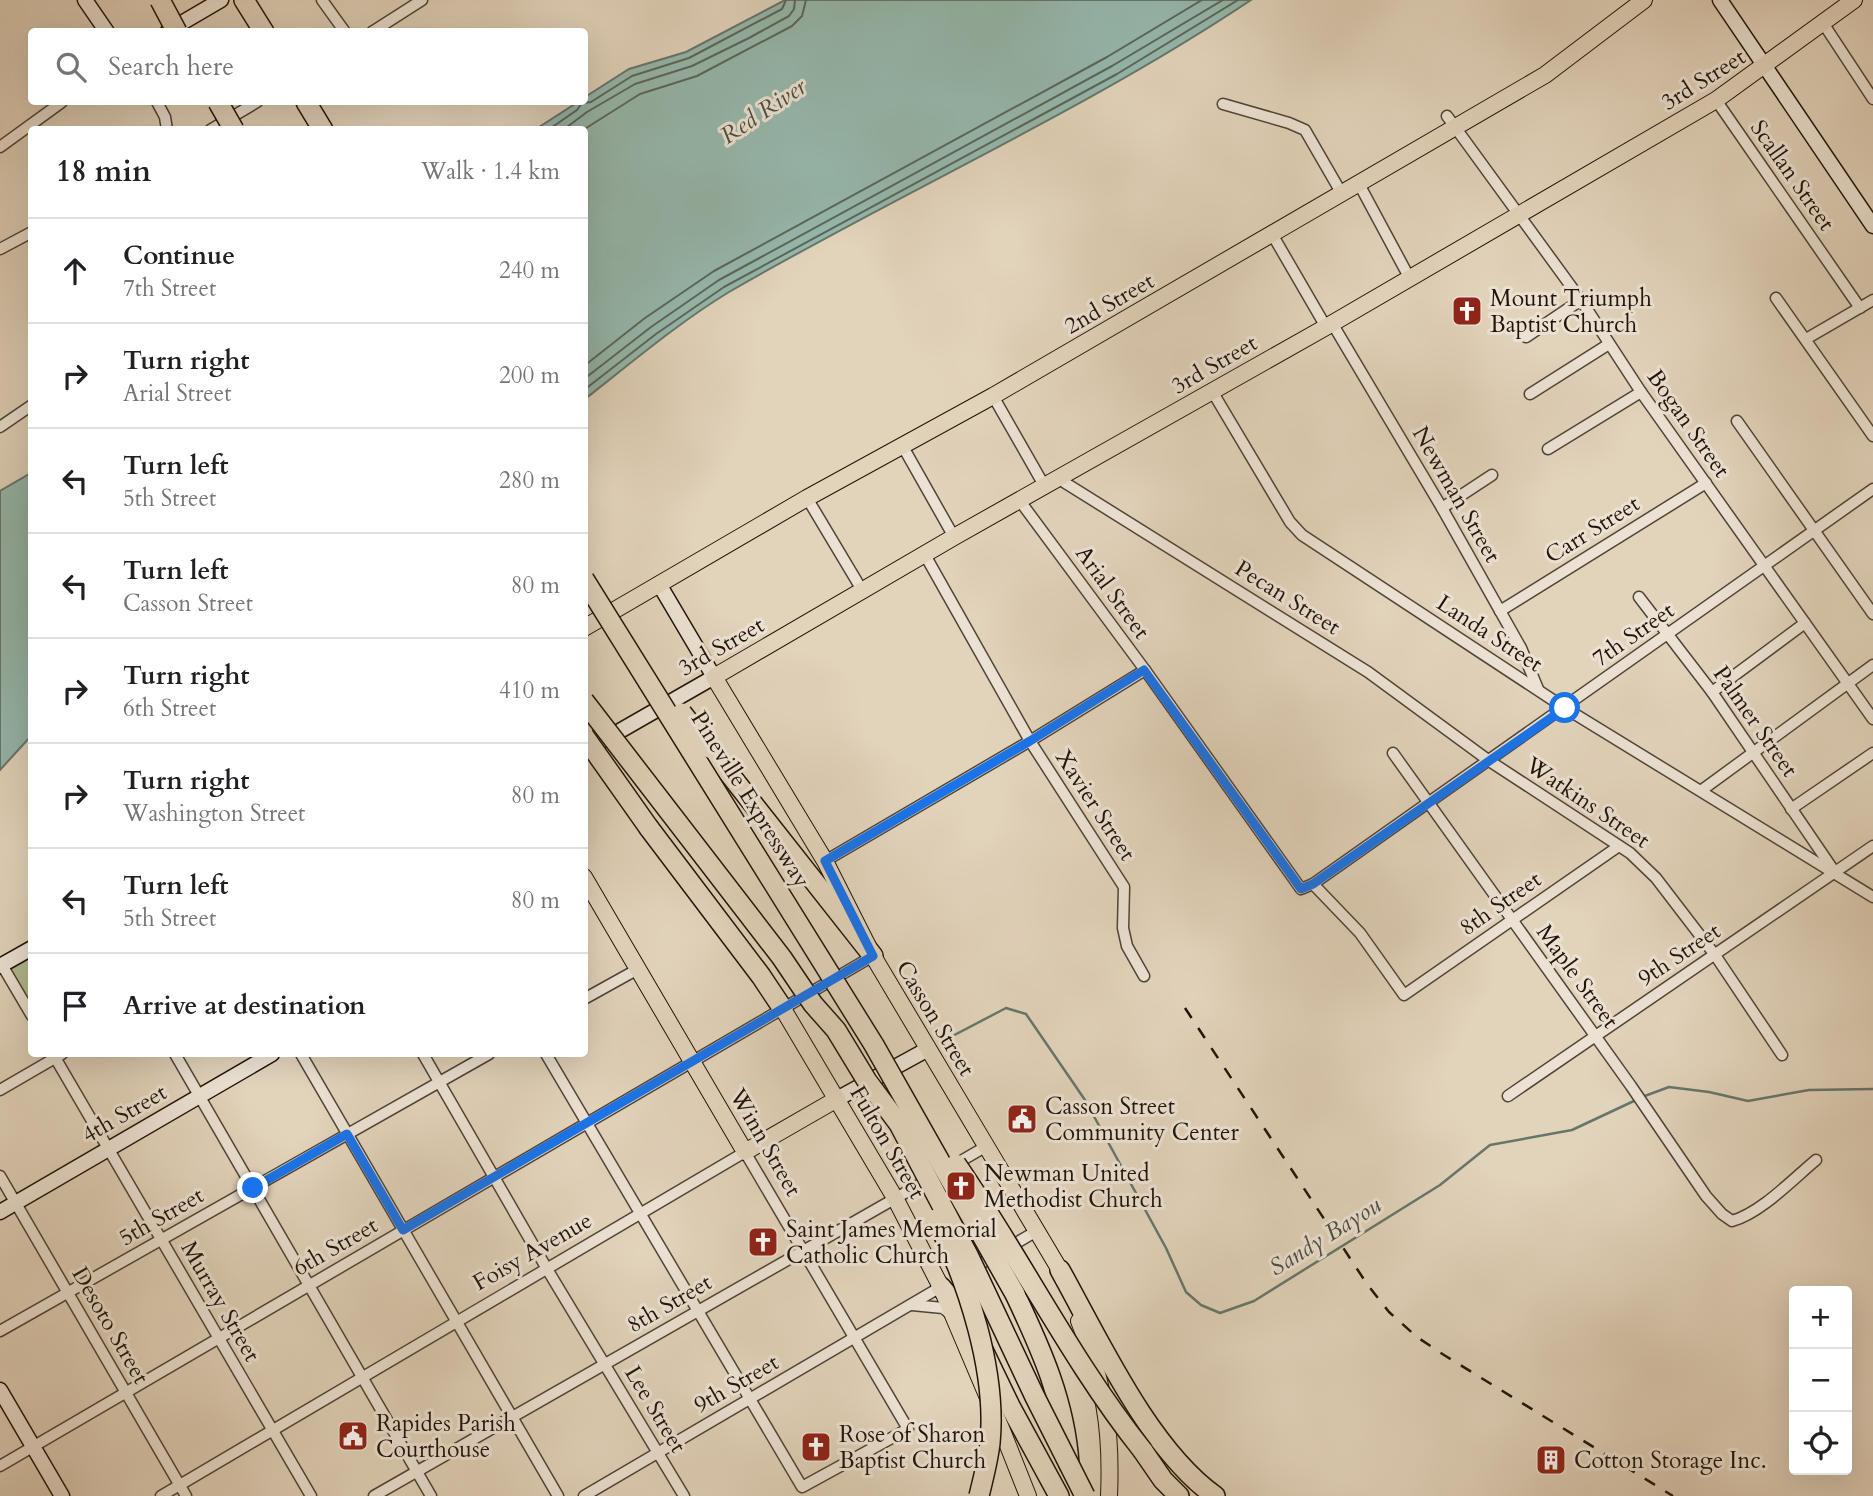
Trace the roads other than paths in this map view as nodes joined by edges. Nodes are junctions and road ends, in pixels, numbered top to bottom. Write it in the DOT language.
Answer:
graph roads {
  1 [pos="85,0"];
  2 [pos="160,0"];
  3 [pos="221,0"];
  4 [pos="244,0"];
  5 [pos="322,0"];
  6 [pos="422,0"];
  7 [pos="1644,0"];
  8 [pos="1720,0"];
  9 [pos="1854,0"];
  10 [pos="1823,23"];
  11 [pos="104,28"];
  12 [pos="174,28"];
  13 [pos="175,28"];
  14 [pos="262,28"];
  15 [pos="342,28"];
  16 [pos="378,28"];
  17 [pos="1766,66"];
  18 [pos="1873,99"];
  19 [pos="1716,100"];
  20 [pos="1223,104"];
  21 [pos="58,105"];
  22 [pos="158,105"];
  23 [pos="220,105"];
  24 [pos="252,105"];
  25 [pos="308,105"];
  26 [pos="1451,121"];
  27 [pos="29,126"];
  28 [pos="166,126"];
  29 [pos="217,126"];
  30 [pos="232,126"];
  31 [pos="321,126"];
  32 [pos="28,127"];
  33 [pos="0,147"];
  34 [pos="1359,184"];
  35 [pos="1342,194"];
  36 [pos="1518,215"];
  37 [pos="1873,226"];
  38 [pos="28,234"];
  39 [pos="1272,234"];
  40 [pos="0,249"];
  41 [pos="1409,277"];
  42 [pos="1776,298"];
  43 [pos="1581,300"];
  44 [pos="1873,300"];
  45 [pos="1860,308"];
  46 [pos="1329,325"];
  47 [pos="1525,337"];
  48 [pos="1806,339"];
  49 [pos="1609,344"];
  50 [pos="1212,391"];
  51 [pos="1642,392"];
  52 [pos="1530,394"];
  53 [pos="993,396"];
  54 [pos="28,408"];
  55 [pos="1737,421"];
  56 [pos="0,427"];
  57 [pos="1873,436"];
  58 [pos="902,445"];
  59 [pos="1548,449"];
  60 [pos="1492,475"];
  61 [pos="1052,483"];
  62 [pos="1706,483"];
  63 [pos="1873,489"];
  64 [pos="807,498"];
  65 [pos="1020,501"];
  66 [pos="1442,508"];
  67 [pos="1814,532"];
  68 [pos="954,537"];
  69 [pos="925,555"];
  70 [pos="1765,566"];
  71 [pos="659,584"];
  72 [pos="588,585"];
  73 [pos="863,590"];
  74 [pos="1639,597"];
  75 [pos="597,600"];
  76 [pos="1500,611"];
  77 [pos="1873,614"];
  78 [pos="1805,623"];
  79 [pos="588,626"];
  80 [pos="1668,635"];
  81 [pos="1873,665"];
  82 [pos="1144,670"];
  83 [pos="714,677"];
  84 [pos="1848,684"];
  85 [pos="1538,690"];
  86 [pos="1712,692"];
  87 [pos="588,706"];
  88 [pos="1565,708"];
  89 [pos="1873,719"];
  90 [pos="1030,741"];
  91 [pos="588,742"];
  92 [pos="588,749"];
  93 [pos="1393,753"];
  94 [pos="1755,753"];
  95 [pos="1873,753"];
  96 [pos="1488,760"];
  97 [pos="1702,790"];
  98 [pos="1429,803"];
  99 [pos="1791,808"];
  100 [pos="1619,846"];
  101 [pos="1873,846"];
  102 [pos="825,861"];
  103 [pos="1835,873"];
  104 [pos="588,884"];
  105 [pos="1313,884"];
  106 [pos="1873,897"];
  107 [pos="1512,920"];
  108 [pos="28,950"];
  109 [pos="1715,955"];
  110 [pos="873,956"];
  111 [pos="1,966"];
  112 [pos="638,969"];
  113 [pos="1144,976"];
  114 [pos="1404,995"];
  115 [pos="588,997"];
  116 [pos="783,1009"];
  117 [pos="28,1010"];
  118 [pos="1595,1037"];
  119 [pos="874,1045"];
  120 [pos="928,1049"];
  121 [pos="1782,1055"];
  122 [pos="54,1057"];
  123 [pos="58,1057"];
  124 [pos="177,1057"];
  125 [pos="267,1057"];
  126 [pos="302,1057"];
  127 [pos="425,1057"];
  128 [pos="484,1057"];
  129 [pos="548,1057"];
  130 [pos="692,1061"];
  131 [pos="867,1081"];
  132 [pos="439,1082"];
  133 [pos="0,1090"];
  134 [pos="200,1096"];
  135 [pos="1508,1096"];
  136 [pos="837,1100"];
  137 [pos="587,1123"];
  138 [pos="347,1134"];
  139 [pos="985,1147"];
  140 [pos="108,1149"];
  141 [pos="746,1152"];
  142 [pos="1816,1160"];
  143 [pos="0,1176"];
  144 [pos="494,1178"];
  145 [pos="253,1188"];
  146 [pos="895,1198"];
  147 [pos="16,1203"];
  148 [pos="0,1212"];
  149 [pos="641,1214"];
  150 [pos="403,1230"];
  151 [pos="1035,1232"];
  152 [pos="162,1240"];
  153 [pos="803,1251"];
  154 [pos="547,1269"];
  155 [pos="1060,1270"];
  156 [pos="309,1285"];
  157 [pos="941,1287"];
  158 [pos="68,1293"];
  159 [pos="909,1306"];
  160 [pos="698,1311"];
  161 [pos="953,1316"];
  162 [pos="456,1322"];
  163 [pos="0,1331"];
  164 [pos="219,1338"];
  165 [pos="854,1338"];
  166 [pos="605,1364"];
  167 [pos="362,1377"];
  168 [pos="0,1390"];
  169 [pos="126,1392"];
  170 [pos="988,1398"];
  171 [pos="750,1399"];
  172 [pos="512,1417"];
  173 [pos="272,1430"];
  174 [pos="33,1447"];
  175 [pos="658,1453"];
  176 [pos="0,1466"];
  177 [pos="416,1472"];
  178 [pos="180,1485"];
  179 [pos="62,1496"];
  180 [pos="161,1496"];
  181 [pos="186,1496"];
  182 [pos="311,1496"];
  183 [pos="374,1496"];
  184 [pos="431,1496"];
  185 [pos="558,1496"];
  186 [pos="584,1496"];
  187 [pos="684,1496"];
  188 [pos="979,1496"];
  189 [pos="1028,1496"];
  190 [pos="1059,1496"];
  191 [pos="1068,1496"];
  192 [pos="1085,1496"];
  193 [pos="1109,1496"];
  194 [pos="1179,1496"];
  195 [pos="1215,1496"];
  1 -- 11 [label="main road"];
  2 -- 13 [label="highway, bridge"];
  3 -- 12 [label="main road"];
  4 -- 14 [label="highway"];
  5 -- 15 [label="street"];
  6 -- 16 [label="street"];
  7 -- 26 [label="main road, 2nd Street"];
  8 -- 17 [label="main road"];
  9 -- 10 [label="main road, 3rd Street"];
  10 -- 17 [label="main road, 3rd Street"];
  10 -- 18 [label="street"];
  17 -- 19 [label="main road, 3rd Street"];
  17 -- 37 [label="main road"];
  19 -- 36 [label="main road, 3rd Street"];
  19 -- 45 [label="street, Scallan Street"];
  20 -- 35 [label="street"];
  21 -- 27 [label="street"];
  22 -- 28 [label="street"];
  23 -- 30 [label="highway, bridge"];
  24 -- 29 [label="street"];
  25 -- 31 [label="highway"];
  26 -- 34 [label="main road, 2nd Street"];
  26 -- 36 [label="street, Bogan Street"];
  32 -- 33 [label="street"];
  34 -- 35 [label="main road, 2nd Street"];
  34 -- 41 [label="street"];
  35 -- 39 [label="main road, 2nd Street"];
  36 -- 41 [label="main road, 3rd Street"];
  36 -- 43 [label="street, Bogan Street"];
  38 -- 40 [label="street"];
  39 -- 46 [label="street, Newman Street"];
  39 -- 53 [label="main road, 2nd Street"];
  41 -- 46 [label="main road, 3rd Street"];
  42 -- 48 [label="street"];
  43 -- 47 [label="street"];
  43 -- 49 [label="street, Bogan Street"];
  44 -- 45 [label="street"];
  45 -- 48 [label="street"];
  46 -- 50 [label="main road, 3rd Street"];
  46 -- 66 [label="street, Newman Street"];
  48 -- 57 [label="street"];
  49 -- 51 [label="street, Bogan Street"];
  49 -- 52 [label="street"];
  50 -- 61 [label="main road, 3rd Street"];
  50 -- 85 [label="street, Landa Street"];
  51 -- 59 [label="street"];
  51 -- 62 [label="street, Bogan Street"];
  53 -- 58 [label="main road, 2nd Street"];
  53 -- 61 [label="street"];
  54 -- 56 [label="street"];
  55 -- 67 [label="street"];
  58 -- 64 [label="main road, 2nd Street"];
  58 -- 68 [label="street"];
  60 -- 66 [label="street"];
  61 -- 65 [label="main road, 3rd Street"];
  61 -- 96 [label="street, Pecan Street"];
  62 -- 70 [label="street, Bogan Street"];
  62 -- 76 [label="street, Carr Street"];
  63 -- 67 [label="street, 7th Street"];
  64 -- 71 [label="main road, 2nd Street"];
  64 -- 73 [label="street"];
  65 -- 68 [label="main road, 3rd Street"];
  65 -- 82 [label="street, Arial Street"];
  66 -- 76 [label="street, Newman Street"];
  67 -- 70 [label="street, 7th Street"];
  67 -- 77 [label="street"];
  68 -- 69 [label="main road, 3rd Street"];
  69 -- 73 [label="main road, 3rd Street"];
  69 -- 90 [label="street, Xavier Street"];
  70 -- 78 [label="street, Bogan Street"];
  70 -- 80 [label="street, 7th Street"];
  71 -- 79 [label="main road, 2nd Street"];
  71 -- 83 [label="main road, Casson Street"];
  72 -- 75 [label="highway, Pineville Expressway, bridge"];
  73 -- 83 [label="main road, 3rd Street"];
  74 -- 80 [label="street, Palmer Street"];
  75 -- 110 [label="highway, bridge"];
  75 -- 119 [label="highway, Pineville Expressway, bridge"];
  76 -- 85 [label="street, Newman Street"];
  78 -- 84 [label="street, Bogan Street"];
  78 -- 86 [label="street"];
  80 -- 86 [label="street, Palmer Street"];
  80 -- 88 [label="street, 7th Street"];
  81 -- 84 [label="street"];
  82 -- 90 [label="street"];
  82 -- 105 [label="street, Arial Street"];
  83 -- 92 [label="main road, 3rd Street"];
  83 -- 102 [label="main road, Casson Street"];
  84 -- 89 [label="street, Bogan Street"];
  84 -- 94 [label="street"];
  85 -- 88 [label="street, Landa Street"];
  86 -- 94 [label="street, Palmer Street"];
  87 -- 131 [label="highway, bridge"];
  88 -- 96 [label="street, 7th Street"];
  88 -- 97 [label="street, Landa Street"];
  90 -- 102 [label="street"];
  90 -- 113 [label="street, Xavier Street"];
  91 -- 116 [label="highway, bridge"];
  93 -- 98 [label="street, Maple Street"];
  94 -- 97 [label="street"];
  94 -- 99 [label="street, Palmer Street"];
  95 -- 99 [label="street"];
  96 -- 98 [label="street, 7th Street"];
  96 -- 100 [label="street, Watkins Street"];
  97 -- 103 [label="street, Landa Street"];
  98 -- 105 [label="street, 7th Street"];
  98 -- 107 [label="street, Maple Street"];
  99 -- 103 [label="street, Palmer Street"];
  100 -- 107 [label="street, 8th Street"];
  100 -- 109 [label="street, Watkins Street"];
  101 -- 103 [label="street, 9th Street"];
  102 -- 110 [label="main road, Casson Street"];
  103 -- 106 [label="street, Landa Street"];
  103 -- 109 [label="street, 9th Street"];
  104 -- 112 [label="main road, Winn Street"];
  105 -- 114 [label="street, Arial Street"];
  107 -- 114 [label="street, 8th Street"];
  107 -- 118 [label="street, Maple Street"];
  108 -- 111 [label="main road"];
  109 -- 118 [label="street, 9th Street"];
  109 -- 121 [label="street, Watkins Street"];
  110 -- 116 [label="street, 6th Street"];
  110 -- 120 [label="main road, Casson Street"];
  111 -- 117 [label="street"];
  112 -- 115 [label="street"];
  112 -- 130 [label="main road, Winn Street"];
  116 -- 130 [label="street, 6th Street"];
  116 -- 136 [label="main road, Fulton Street"];
  118 -- 135 [label="street, 9th Street"];
  118 -- 142 [label="street, Maple Street"];
  119 -- 191 [label="highway, bridge"];
  119 -- 194 [label="highway, bridge"];
  120 -- 136 [label="main road, Foisy Avenue"];
  120 -- 139 [label="main road, Casson Street"];
  122 -- 133 [label="street"];
  123 -- 140 [label="street, Murray Street"];
  124 -- 134 [label="street"];
  125 -- 134 [label="main road, 4th Street"];
  126 -- 138 [label="street"];
  127 -- 132 [label="street, Lee Street"];
  128 -- 132 [label="street, 5th Street"];
  129 -- 137 [label="street"];
  130 -- 137 [label="street, 6th Street"];
  130 -- 141 [label="main road, Winn Street"];
  131 -- 170 [label="highway, bridge"];
  131 -- 192 [label="highway, bridge"];
  132 -- 138 [label="street, 5th Street"];
  132 -- 144 [label="street, Lee Street"];
  134 -- 140 [label="main road, 4th Street"];
  134 -- 145 [label="street"];
  136 -- 141 [label="main road, Foisy Avenue"];
  136 -- 146 [label="main road, Fulton Street"];
  137 -- 144 [label="street, 6th Street"];
  137 -- 149 [label="street"];
  138 -- 145 [label="street, 5th Street"];
  138 -- 150 [label="street"];
  139 -- 146 [label="street, 8th Street"];
  139 -- 151 [label="main road, Casson Street"];
  140 -- 147 [label="main road, 4th Street"];
  140 -- 152 [label="street, Murray Street"];
  141 -- 149 [label="street, Foisy Avenue"];
  141 -- 153 [label="street, Winn Street"];
  143 -- 147 [label="street, Desoto Street"];
  144 -- 150 [label="street, 6th Street"];
  144 -- 154 [label="street, Lee Street"];
  145 -- 152 [label="street, 5th Street"];
  145 -- 156 [label="street"];
  146 -- 153 [label="street, 8th Street"];
  146 -- 157 [label="main road, Fulton Street"];
  147 -- 148 [label="main road, 4th Street"];
  147 -- 158 [label="street, Desoto Street"];
  149 -- 154 [label="street, Foisy Avenue"];
  149 -- 160 [label="street"];
  150 -- 156 [label="street, 6th Street"];
  150 -- 162 [label="street"];
  151 -- 155 [label="main road, Casson Street"];
  151 -- 157 [label="street, 9th Street"];
  152 -- 158 [label="street, 5th Street"];
  152 -- 164 [label="street, Murray Street"];
  153 -- 160 [label="street, 8th Street"];
  153 -- 165 [label="street, Winn Street"];
  154 -- 162 [label="street, Foisy Avenue"];
  154 -- 166 [label="street, Lee Street"];
  155 -- 193 [label="main road, Casson Street"];
  155 -- 195 [label="highway"];
  156 -- 164 [label="street, 6th Street"];
  156 -- 167 [label="street"];
  157 -- 159 [label="street, 9th Street"];
  157 -- 161 [label="main road, Fulton Street"];
  157 -- 190 [label="highway"];
  158 -- 163 [label="street, 5th Street"];
  158 -- 169 [label="street, Desoto Street"];
  159 -- 161 [label="street"];
  159 -- 165 [label="street, 9th Street"];
  160 -- 166 [label="street, 8th Street"];
  160 -- 171 [label="street"];
  161 -- 170 [label="main road, Fulton Street"];
  162 -- 167 [label="street, Foisy Avenue"];
  162 -- 172 [label="street"];
  164 -- 169 [label="street, 6th Street"];
  164 -- 173 [label="street, Murray Street"];
  165 -- 171 [label="street, 9th Street"];
  165 -- 171 [label="street, Winn Street"];
  166 -- 172 [label="street, 8th Street"];
  166 -- 175 [label="street, Lee Street"];
  167 -- 173 [label="street, Foisy Avenue"];
  167 -- 177 [label="street"];
  168 -- 174 [label="main road"];
  169 -- 174 [label="street, 6th Street"];
  169 -- 178 [label="street, Desoto Street"];
  170 -- 188 [label="highway, bridge"];
  170 -- 189 [label="main road, Fulton Street"];
  171 -- 175 [label="street, 9th Street"];
  172 -- 177 [label="street, 8th Street"];
  172 -- 185 [label="street"];
  173 -- 178 [label="street, Foisy Avenue"];
  173 -- 182 [label="street, Murray Street"];
  174 -- 176 [label="street, 6th Street"];
  174 -- 179 [label="main road"];
  175 -- 186 [label="street, 9th Street"];
  175 -- 187 [label="street, Lee Street"];
  177 -- 183 [label="street, 8th Street"];
  177 -- 184 [label="street"];
  178 -- 180 [label="street, Foisy Avenue"];
  178 -- 181 [label="street, Desoto Street"];
}
